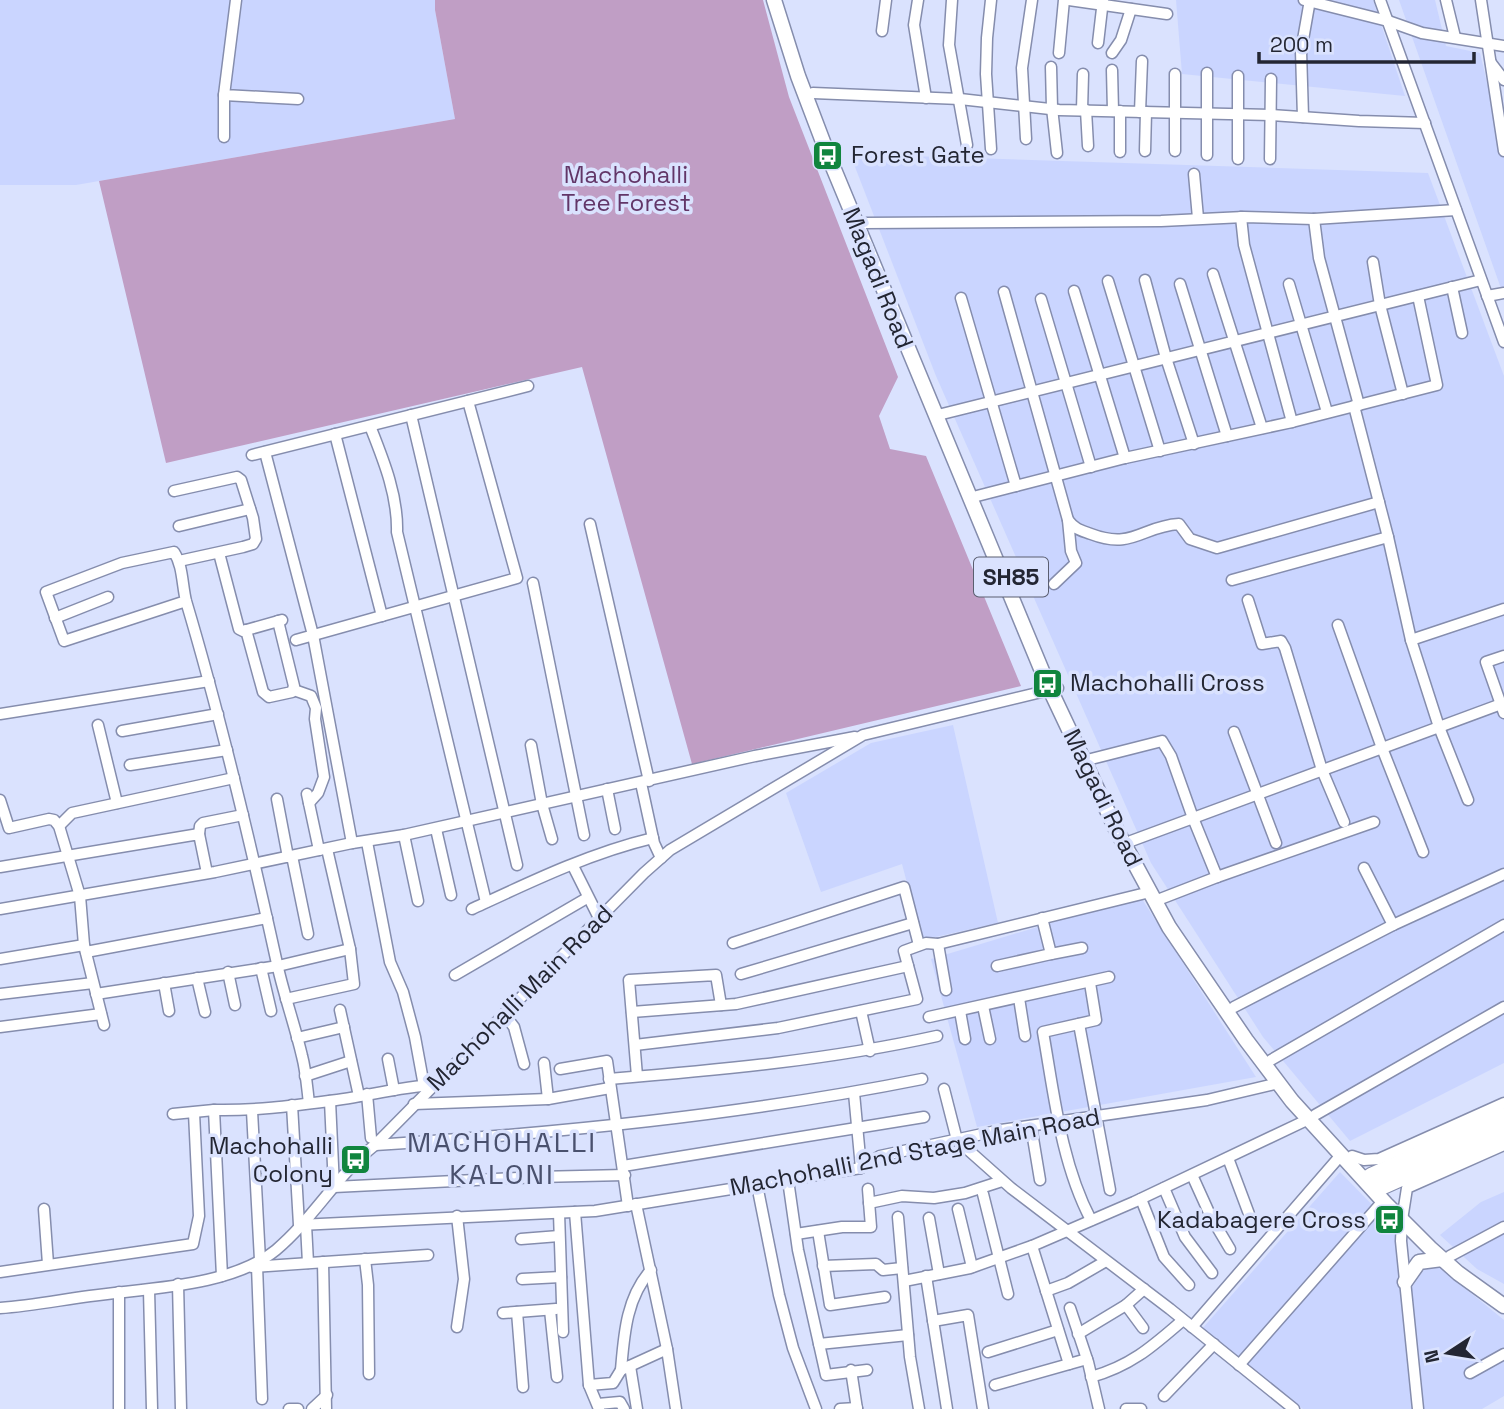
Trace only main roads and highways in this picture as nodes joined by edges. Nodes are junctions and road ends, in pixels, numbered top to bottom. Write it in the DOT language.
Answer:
graph roads {
  1 [pos="774,0"];
  2 [pos="782,0"];
  3 [pos="1055,690"];
  4 [pos="1155,897"];
  5 [pos="1504,1116"];
  6 [pos="1312,1117"];
  7 [pos="1504,1132"];
  8 [pos="1347,1155"];
  9 [pos="1378,1188"];
  10 [pos="1446,1257"];
  11 [pos="1405,1282"];
  12 [pos="1504,1297"];
  13 [pos="1504,1306"];
  1 -- 3 [label="main road, Magadi Road / SH85"];
  2 -- 3 [label="main road, Magadi Road / SH85"];
  3 -- 4 [label="main road, Magadi Road / SH85"];
  3 -- 4 [label="main road, Magadi Road / SH85"];
  4 -- 6 [label="main road, Magadi Road / SH85"];
  4 -- 6 [label="main road, Magadi Road / SH85"];
  5 -- 9 [label="highway"];
  6 -- 8 [label="main road, Magadi Road / SH85"];
  7 -- 9 [label="highway"];
  8 -- 9 [label="main road, Magadi Road / SH85"];
  8 -- 9 [label="main road, Magadi Road / SH85"];
  9 -- 10 [label="main road, Magadi Road / SH85"];
  10 -- 11 [label="main road"];
  10 -- 12 [label="main road, Magadi Road / SH85"];
  10 -- 13 [label="main road, Magadi Road / SH85"];
}
